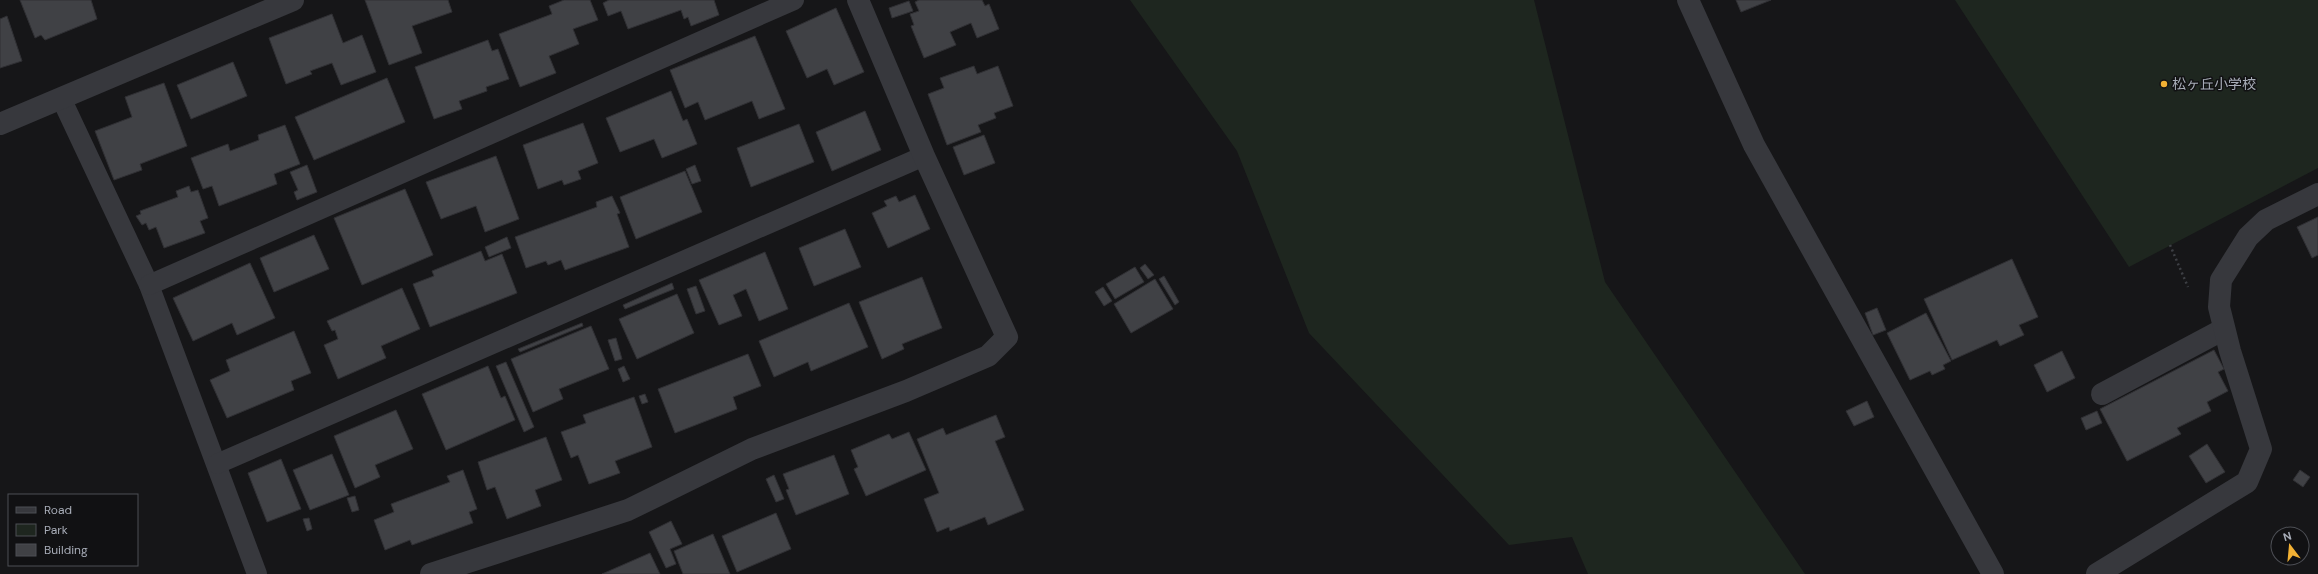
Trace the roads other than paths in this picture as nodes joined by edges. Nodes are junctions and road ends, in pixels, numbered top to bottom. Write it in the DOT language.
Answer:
graph roads {
  1 [pos="293,0"];
  2 [pos="794,0"];
  3 [pos="858,0"];
  4 [pos="1688,0"];
  5 [pos="61,98"];
  6 [pos="0,124"];
  7 [pos="924,156"];
  8 [pos="2318,194"];
  9 [pos="149,285"];
  10 [pos="2224,329"];
  11 [pos="2102,394"];
  12 [pos="216,464"];
  13 [pos="257,574"];
  14 [pos="431,574"];
  15 [pos="1993,574"];
  16 [pos="2097,574"];
  1 -- 5 [label="street"];
  2 -- 9 [label="lane"];
  3 -- 7 [label="street"];
  4 -- 15 [label="street"];
  5 -- 6 [label="street"];
  5 -- 9 [label="lane"];
  7 -- 12 [label="lane"];
  7 -- 14 [label="street"];
  8 -- 10 [label="street"];
  9 -- 12 [label="lane"];
  10 -- 11 [label="street"];
  10 -- 16 [label="street"];
  12 -- 13 [label="lane"];
}
